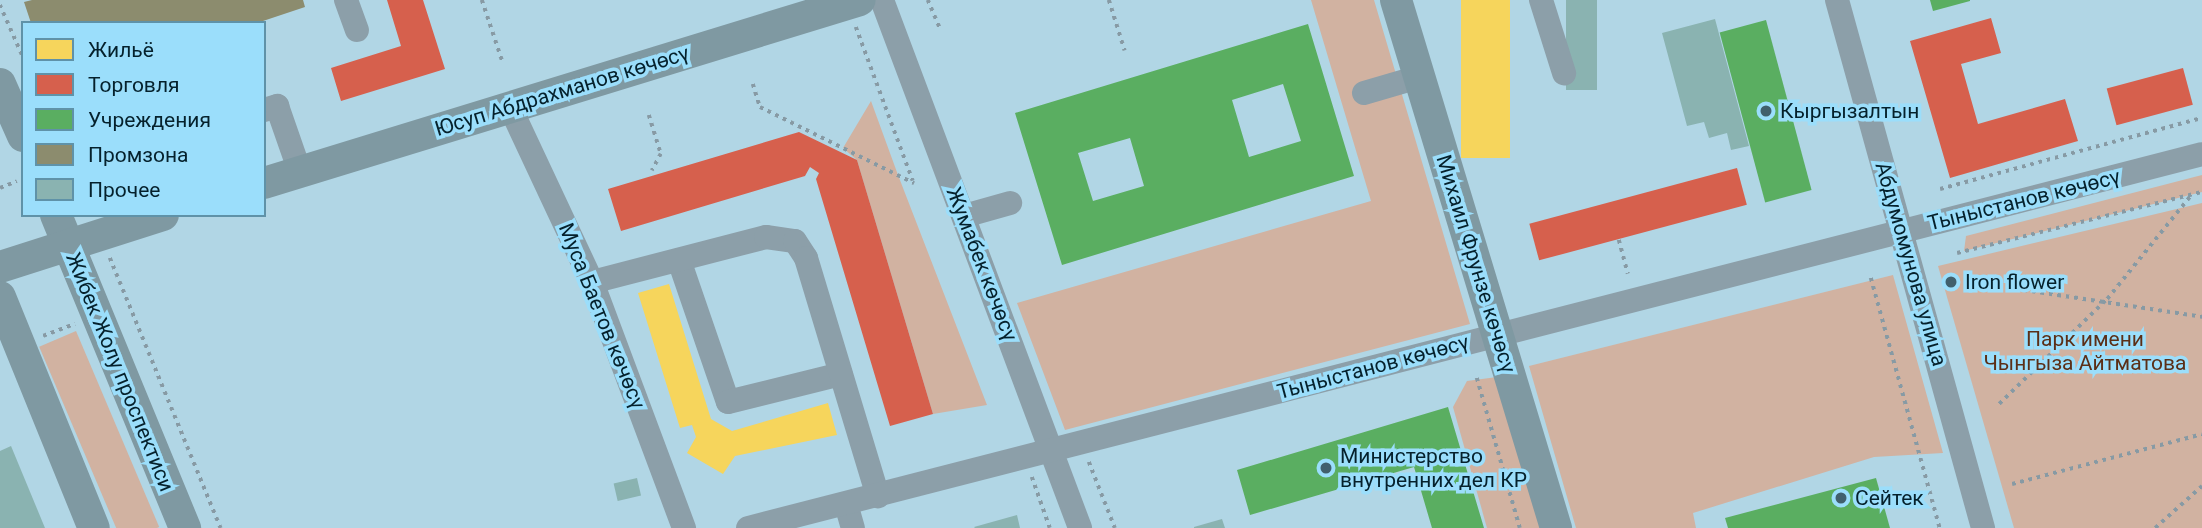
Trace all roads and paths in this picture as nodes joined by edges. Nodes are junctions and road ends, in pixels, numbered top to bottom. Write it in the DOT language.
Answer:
graph roads {
  1 [pos="346,0"];
  2 [pos="482,0"];
  3 [pos="882,0"];
  4 [pos="928,0"];
  5 [pos="1109,0"];
  6 [pos="1396,0"];
  7 [pos="1541,0"];
  8 [pos="1837,0"];
  9 [pos="0,5"];
  10 [pos="857,11"];
  11 [pos="940,28"];
  12 [pos="357,30"];
  13 [pos="1125,51"];
  14 [pos="21,52"];
  15 [pos="503,63"];
  16 [pos="1563,73"];
  17 [pos="1419,77"];
  18 [pos="0,84"];
  19 [pos="753,84"];
  20 [pos="1364,93"];
  21 [pos="510,107"];
  22 [pos="266,109"];
  23 [pos="649,115"];
  24 [pos="2202,118"];
  25 [pos="21,131"];
  26 [pos="2202,154"];
  27 [pos="652,171"];
  28 [pos="300,172"];
  29 [pos="17,181"];
  30 [pos="266,182"];
  31 [pos="0,188"];
  32 [pos="1940,189"];
  33 [pos="2202,192"];
  34 [pos="2192,194"];
  35 [pos="1010,203"];
  36 [pos="964,216"];
  37 [pos="57,217"];
  38 [pos="157,217"];
  39 [pos="1903,231"];
  40 [pos="1619,240"];
  41 [pos="68,246"];
  42 [pos="1957,253"];
  43 [pos="109,256"];
  44 [pos="679,260"];
  45 [pos="0,267"];
  46 [pos="1628,274"];
  47 [pos="1871,278"];
  48 [pos="1965,281"];
  49 [pos="592,282"];
  50 [pos="0,297"];
  51 [pos="2107,299"];
  52 [pos="2202,317"];
  53 [pos="76,324"];
  54 [pos="1498,334"];
  55 [pos="34,339"];
  56 [pos="841,374"];
  57 [pos="1477,377"];
  58 [pos="1999,404"];
  59 [pos="2202,434"];
  60 [pos="1052,453"];
  61 [pos="1088,459"];
  62 [pos="1029,469"];
  63 [pos="2012,484"];
  64 [pos="2202,486"];
  65 [pos="878,496"];
  66 [pos="846,504"];
  67 [pos="94,528"];
  68 [pos="185,528"];
  69 [pos="221,528"];
  70 [pos="684,528"];
  71 [pos="748,528"];
  72 [pos="853,528"];
  73 [pos="1050,528"];
  74 [pos="1080,528"];
  75 [pos="1115,528"];
  76 [pos="1520,528"];
  77 [pos="1556,528"];
  78 [pos="1940,528"];
  79 [pos="1983,528"];
  80 [pos="2155,528"];
  1 -- 12 [label="street"];
  2 -- 15 [label="path"];
  3 -- 36 [label="street, Жумабек көчөсү"];
  4 -- 11 [label="path"];
  5 -- 13 [label="path"];
  6 -- 17 [label="main road, Михаил Фрунзе көчөсү"];
  7 -- 16 [label="street"];
  8 -- 39 [label="street, Абдумомунова улица"];
  9 -- 14 [label="path"];
  10 -- 19 [label="path"];
  10 -- 21 [label="main road, Юсуп Абдрахманов көчөсү"];
  17 -- 20 [label="street"];
  17 -- 54 [label="main road, Михаил Фрунзе көчөсү"];
  18 -- 25 [label="main road"];
  21 -- 28 [label="main road, Юсуп Абдрахманов көчөсү"];
  21 -- 49 [label="street, Муса Баетов көчөсү"];
  22 -- 28 [label="street"];
  23 -- 27 [label="path"];
  24 -- 32 [label="path"];
  26 -- 39 [label="street, Тыныстанов көчөсү"];
  28 -- 30 [label="main road, Юсуп Абдрахманов көчөсү"];
  29 -- 31 [label="path"];
  33 -- 34 [label="path"];
  34 -- 42 [label="path"];
  34 -- 51 [label="path"];
  35 -- 36 [label="street"];
  36 -- 60 [label="street, Жумабек көчөсү"];
  37 -- 41 [label="main road, Жибек Жолу проспектиси"];
  38 -- 41 [label="main road"];
  39 -- 54 [label="street, Тыныстанов көчөсү"];
  39 -- 79 [label="street, Абдумомунова улица"];
  40 -- 46 [label="path"];
  41 -- 45 [label="main road"];
  41 -- 68 [label="main road, Жибек Жолу проспектиси"];
  43 -- 69 [label="path"];
  44 -- 49 [label="street"];
  44 -- 56 [label="street"];
  44 -- 56 [label="street"];
  47 -- 78 [label="path"];
  48 -- 51 [label="path"];
  49 -- 70 [label="street, Муса Баетов көчөсү"];
  50 -- 67 [label="main road"];
  51 -- 52 [label="path"];
  51 -- 58 [label="path"];
  53 -- 55 [label="path"];
  54 -- 60 [label="street, Тыныстанов көчөсү"];
  54 -- 77 [label="main road, Михаил Фрунзе көчөсү"];
  56 -- 65 [label="street"];
  57 -- 76 [label="path"];
  59 -- 63 [label="path"];
  60 -- 65 [label="street, Тыныстанов көчөсү"];
  60 -- 74 [label="street, Жумабек көчөсү"];
  61 -- 75 [label="path"];
  62 -- 73 [label="path"];
  64 -- 80 [label="path"];
  65 -- 66 [label="street, Тыныстанов көчөсү"];
  66 -- 71 [label="street, Тыныстанов көчөсү"];
  66 -- 72 [label="street"];
}
